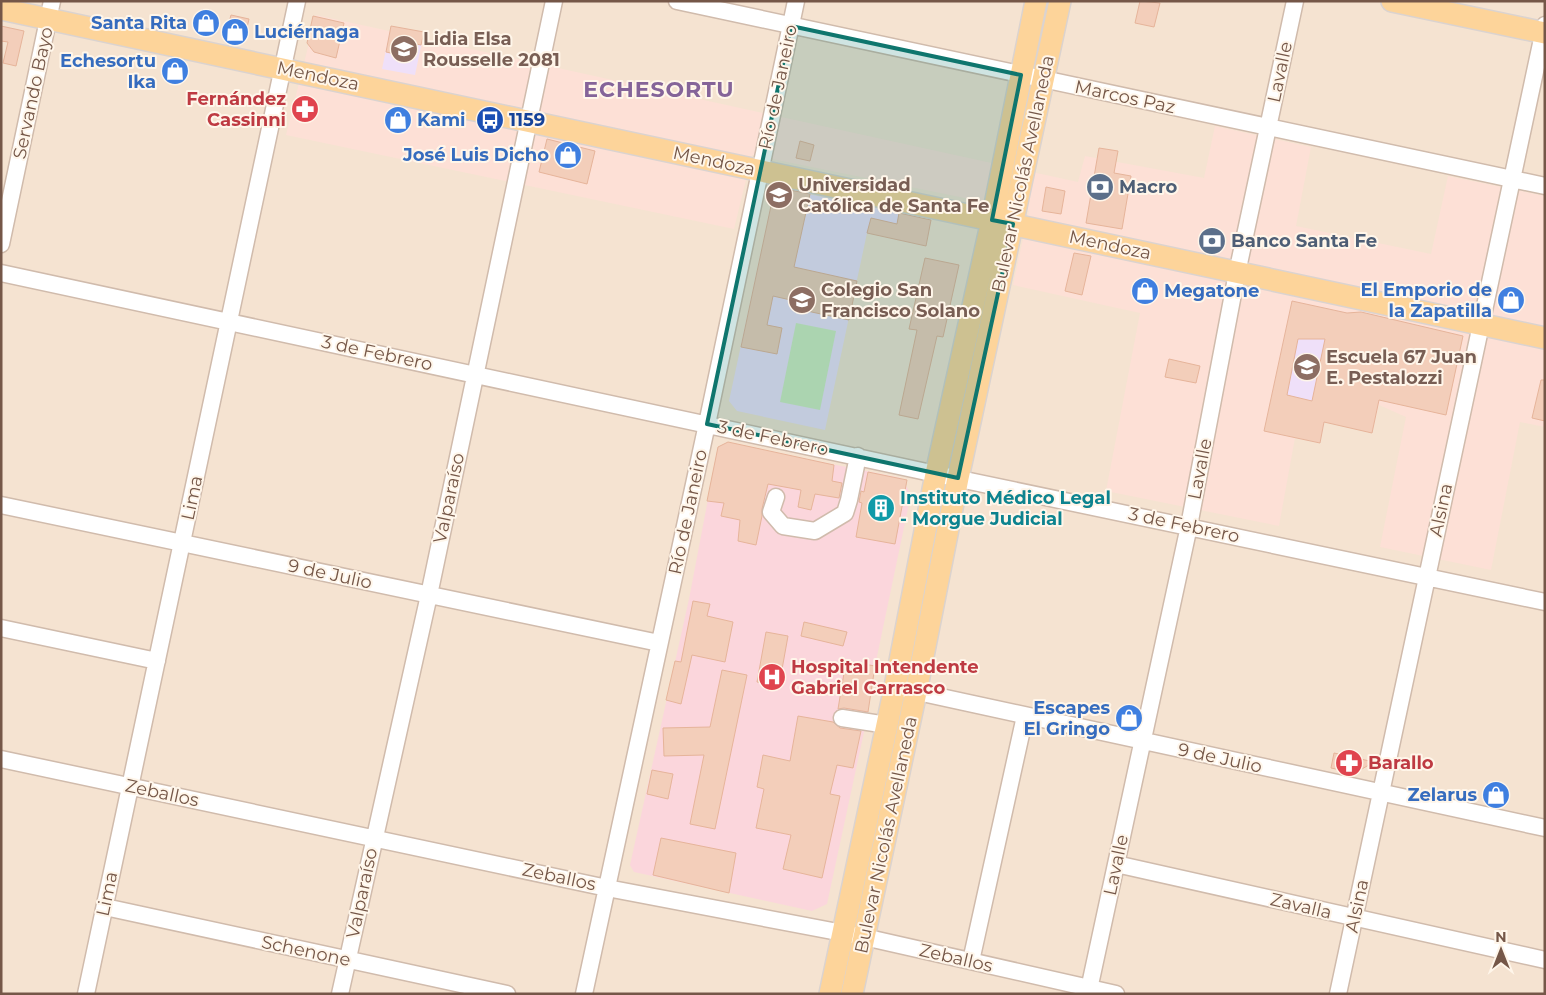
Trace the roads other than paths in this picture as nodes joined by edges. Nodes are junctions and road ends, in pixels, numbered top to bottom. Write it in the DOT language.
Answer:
graph roads {
  1 [pos="297,1"];
  2 [pos="554,1"];
  3 [pos="677,1"];
  4 [pos="796,1"];
  5 [pos="1036,1"];
  6 [pos="1060,1"];
  7 [pos="1295,1"];
  8 [pos="1392,1"];
  9 [pos="1,9"];
  10 [pos="50,10"];
  11 [pos="791,26"];
  12 [pos="1544,30"];
  13 [pos="283,69"];
  14 [pos="1021,75"];
  15 [pos="1044,80"];
  16 [pos="528,121"];
  17 [pos="1268,128"];
  18 [pos="761,171"];
  19 [pos="1512,179"];
  20 [pos="1545,186"];
  21 [pos="992,220"];
  22 [pos="1013,224"];
  23 [pos="1,244"];
  24 [pos="1237,272"];
  25 [pos="1,273"];
  26 [pos="229,322"];
  27 [pos="1481,324"];
  28 [pos="1545,338"];
  29 [pos="475,374"];
  30 [pos="707,424"];
  31 [pos="858,456"];
  32 [pos="936,474"];
  33 [pos="958,478"];
  34 [pos="776,497"];
  35 [pos="1,505"];
  36 [pos="1188,526"];
  37 [pos="182,543"];
  38 [pos="1427,577"];
  39 [pos="429,595"];
  40 [pos="1545,602"];
  41 [pos="1,628"];
  42 [pos="659,644"];
  43 [pos="157,661"];
  44 [pos="895,687"];
  45 [pos="916,692"];
  46 [pos="1025,716"];
  47 [pos="842,718"];
  48 [pos="887,725"];
  49 [pos="1142,741"];
  50 [pos="1,759"];
  51 [pos="130,787"];
  52 [pos="1381,793"];
  53 [pos="1545,828"];
  54 [pos="374,837"];
  55 [pos="1116,864"];
  56 [pos="607,888"];
  57 [pos="105,907"];
  58 [pos="1354,918"];
  59 [pos="843,933"];
  60 [pos="864,937"];
  61 [pos="347,960"];
  62 [pos="1545,960"];
  63 [pos="971,961"];
  64 [pos="1089,991"];
  65 [pos="86,994"];
  66 [pos="340,994"];
  67 [pos="507,994"];
  68 [pos="584,994"];
  69 [pos="830,994"];
  70 [pos="852,994"];
  71 [pos="1116,994"];
  72 [pos="1338,994"];
  1 -- 13 [label="street, Lima"];
  2 -- 16 [label="street, Valparaíso"];
  3 -- 11 [label="street, Marcos Paz"];
  4 -- 11 [label="street, Río de Janeiro"];
  5 -- 14 [label="main road, Bulevar Nicolás Avellaneda"];
  6 -- 15 [label="main road, Bulevar Nicolás Avellaneda"];
  7 -- 17 [label="street, Lavalle"];
  8 -- 12 [label="main road"];
  9 -- 10 [label="main road, Mendoza"];
  10 -- 13 [label="main road, Mendoza"];
  10 -- 23 [label="street, Servando Bayo"];
  11 -- 14 [label="street, Marcos Paz"];
  11 -- 18 [label="street, Río de Janeiro"];
  12 -- 19 [label="street, Alsina"];
  13 -- 16 [label="main road, Mendoza"];
  13 -- 26 [label="street, Lima"];
  14 -- 15 [label="street, Marcos Paz"];
  14 -- 21 [label="main road, Bulevar Nicolás Avellaneda"];
  15 -- 17 [label="street, Marcos Paz"];
  15 -- 22 [label="main road, Bulevar Nicolás Avellaneda"];
  16 -- 18 [label="main road, Mendoza"];
  16 -- 29 [label="street, Valparaíso"];
  17 -- 19 [label="street, Marcos Paz"];
  17 -- 24 [label="street, Lavalle"];
  18 -- 21 [label="main road, Mendoza"];
  18 -- 30 [label="street, Río de Janeiro"];
  19 -- 20 [label="street, Marcos Paz"];
  19 -- 27 [label="street, Alsina"];
  21 -- 22 [label="main road, Mendoza"];
  21 -- 32 [label="main road, Bulevar Nicolás Avellaneda"];
  22 -- 24 [label="main road, Mendoza"];
  22 -- 33 [label="main road, Bulevar Nicolás Avellaneda"];
  24 -- 27 [label="main road, Mendoza"];
  24 -- 36 [label="street, Lavalle"];
  25 -- 26 [label="street, 3 de Febrero"];
  26 -- 29 [label="street, 3 de Febrero"];
  26 -- 37 [label="street, Lima"];
  27 -- 28 [label="main road, Mendoza"];
  27 -- 38 [label="street, Alsina"];
  29 -- 30 [label="street, 3 de Febrero"];
  29 -- 39 [label="street, Valparaíso"];
  30 -- 31 [label="street, 3 de Febrero"];
  30 -- 42 [label="street, Río de Janeiro"];
  31 -- 32 [label="street, 3 de Febrero"];
  31 -- 34 [label="street"];
  32 -- 33 [label="street, 3 de Febrero"];
  32 -- 44 [label="main road, Bulevar Nicolás Avellaneda"];
  33 -- 36 [label="street, 3 de Febrero"];
  33 -- 45 [label="main road, Bulevar Nicolás Avellaneda"];
  35 -- 37 [label="street, 9 de Julio"];
  36 -- 38 [label="street, 3 de Febrero"];
  36 -- 49 [label="street, Lavalle"];
  37 -- 39 [label="street, 9 de Julio"];
  37 -- 43 [label="street, Lima"];
  38 -- 40 [label="street, 3 de Febrero"];
  38 -- 52 [label="street, Alsina"];
  39 -- 42 [label="street, 9 de Julio"];
  39 -- 54 [label="street, Valparaíso"];
  41 -- 43 [label="street"];
  42 -- 56 [label="street, Río de Janeiro"];
  43 -- 51 [label="street, Lima"];
  44 -- 45 [label="street, 9 de Julio"];
  44 -- 48 [label="main road, Bulevar Nicolás Avellaneda"];
  45 -- 46 [label="street, 9 de Julio"];
  45 -- 60 [label="main road, Bulevar Nicolás Avellaneda"];
  46 -- 49 [label="street, 9 de Julio"];
  46 -- 63 [label="street"];
  47 -- 48 [label="street"];
  48 -- 59 [label="main road, Bulevar Nicolás Avellaneda"];
  49 -- 52 [label="street, 9 de Julio"];
  49 -- 55 [label="street, Lavalle"];
  50 -- 51 [label="street, Zeballos"];
  51 -- 54 [label="street, Zeballos"];
  51 -- 57 [label="street, Lima"];
  52 -- 53 [label="street, 9 de Julio"];
  52 -- 58 [label="street, Alsina"];
  54 -- 56 [label="street, Zeballos"];
  54 -- 61 [label="street, Valparaíso"];
  55 -- 58 [label="street, Zavalla"];
  55 -- 64 [label="street, Lavalle"];
  56 -- 59 [label="street, Zeballos"];
  56 -- 68 [label="street, Río de Janeiro"];
  57 -- 61 [label="street, Schenone"];
  57 -- 65 [label="street, Lima"];
  58 -- 62 [label="street, Zavalla"];
  58 -- 72 [label="street, Alsina"];
  59 -- 60 [label="street, Zeballos"];
  59 -- 69 [label="main road, Bulevar Nicolás Avellaneda"];
  60 -- 63 [label="street, Zeballos"];
  60 -- 70 [label="main road, Bulevar Nicolás Avellaneda"];
  61 -- 66 [label="street, Valparaíso"];
  61 -- 67 [label="street, Schenone"];
  63 -- 64 [label="street, Zeballos"];
  64 -- 71 [label="street, Zeballos"];
}
